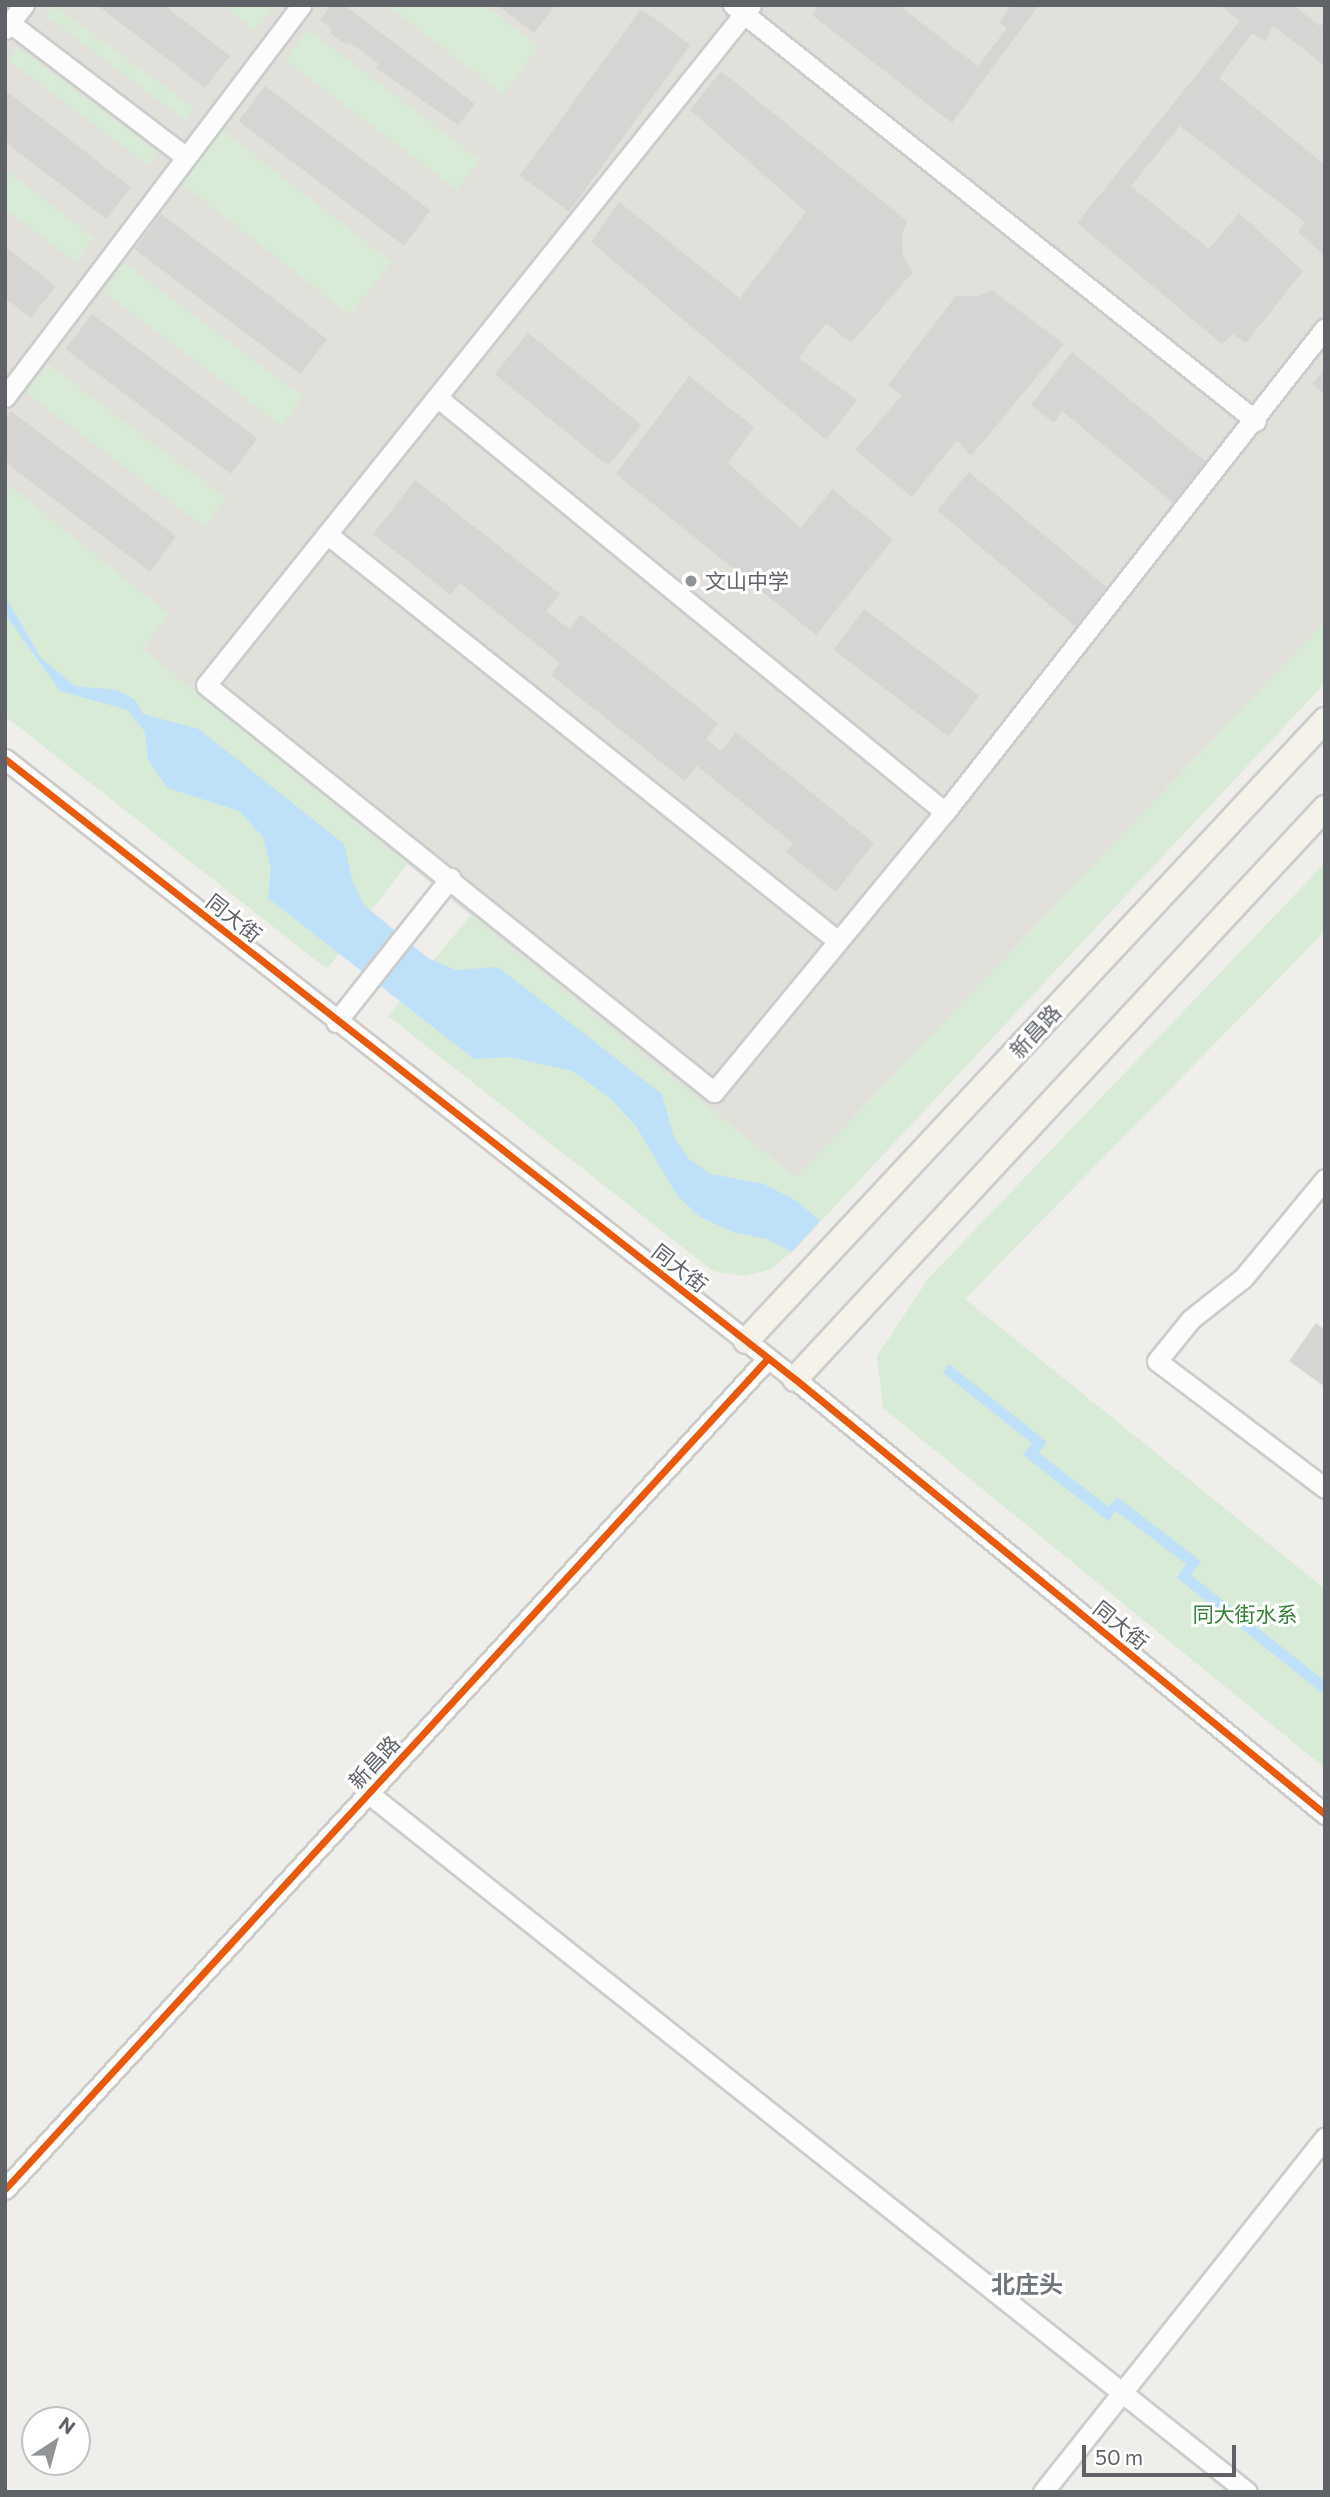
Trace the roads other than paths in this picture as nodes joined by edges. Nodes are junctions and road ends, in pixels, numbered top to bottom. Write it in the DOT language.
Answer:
graph roads {
  1 [pos="24,5"];
  2 [pos="301,5"];
  3 [pos="743,8"];
  4 [pos="8,26"];
  5 [pos="186,157"];
  6 [pos="1325,328"];
  7 [pos="5,397"];
  8 [pos="437,397"];
  9 [pos="1256,421"];
  10 [pos="327,534"];
  11 [pos="1323,725"];
  12 [pos="5,759"];
  13 [pos="1325,808"];
  14 [pos="945,811"];
  15 [pos="450,878"];
  16 [pos="838,941"];
  17 [pos="336,1022"];
  18 [pos="1325,1179"];
  19 [pos="746,1341"];
  20 [pos="768,1358"];
  21 [pos="795,1379"];
  22 [pos="1325,1488"];
  23 [pos="368,1793"];
  24 [pos="1325,1814"];
  25 [pos="1325,2138"];
  26 [pos="5,2189"];
  27 [pos="1122,2393"];
  28 [pos="1044,2492"];
  29 [pos="1247,2492"];
  1 -- 4 [label="street"];
  2 -- 5 [label="street"];
  3 -- 8 [label="street"];
  3 -- 9 [label="street"];
  4 -- 5 [label="street"];
  5 -- 7 [label="street"];
  6 -- 9 [label="street"];
  8 -- 10 [label="street"];
  8 -- 14 [label="street"];
  9 -- 14 [label="street"];
  10 -- 15 [label="street"];
  10 -- 16 [label="street"];
  11 -- 19 [label="main road, 新昌路"];
  12 -- 17 [label="street, 同大街"];
  13 -- 21 [label="main road"];
  14 -- 16 [label="street"];
  15 -- 16 [label="street"];
  15 -- 17 [label="street"];
  17 -- 19 [label="street, 同大街"];
  18 -- 22 [label="street"];
  19 -- 20 [label="street, 同大街"];
  20 -- 21 [label="street, 同大街"];
  20 -- 23 [label="street, 新昌路"];
  21 -- 24 [label="street, 同大街"];
  23 -- 26 [label="street, 新昌路"];
  23 -- 27 [label="street"];
  25 -- 27 [label="street"];
  27 -- 28 [label="street"];
  27 -- 29 [label="street"];
}
